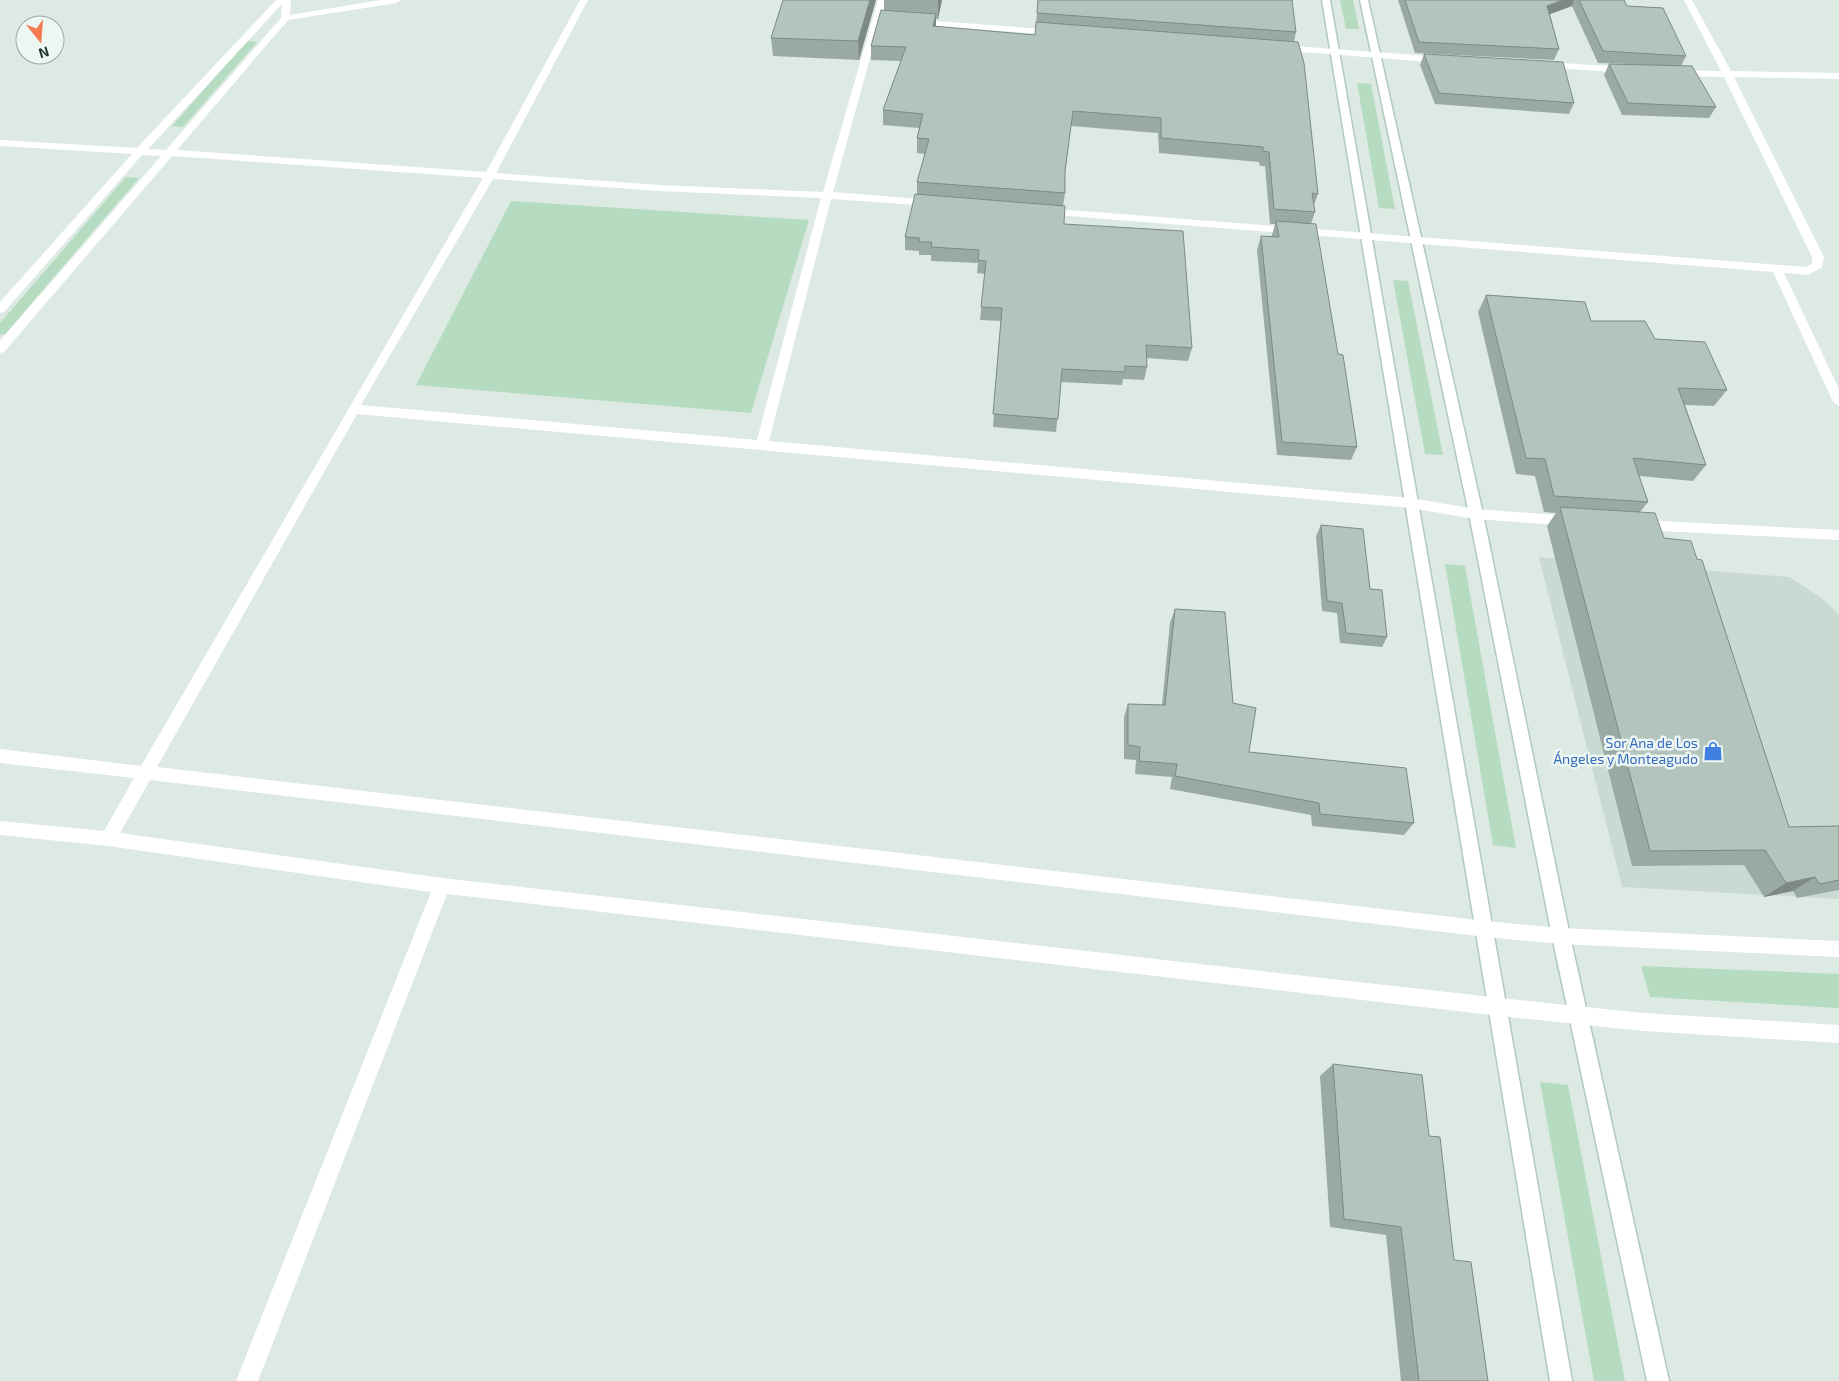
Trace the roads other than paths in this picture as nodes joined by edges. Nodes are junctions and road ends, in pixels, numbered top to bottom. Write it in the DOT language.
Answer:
graph roads {
  1 [pos="281,0"];
  2 [pos="287,0"];
  3 [pos="396,0"];
  4 [pos="584,0"];
  5 [pos="882,0"];
  6 [pos="1326,0"];
  7 [pos="1364,0"];
  8 [pos="1688,0"];
  9 [pos="285,18"];
  10 [pos="877,19"];
  11 [pos="1066,33"];
  12 [pos="1265,47"];
  13 [pos="1334,52"];
  14 [pos="1376,56"];
  15 [pos="1453,60"];
  16 [pos="1530,64"];
  17 [pos="1636,70"];
  18 [pos="1664,72"];
  19 [pos="1728,75"];
  20 [pos="1839,76"];
  21 [pos="0,144"];
  22 [pos="140,151"];
  23 [pos="169,152"];
  24 [pos="490,175"];
  25 [pos="827,195"];
  26 [pos="944,204"];
  27 [pos="1033,211"];
  28 [pos="1365,236"];
  29 [pos="1417,240"];
  30 [pos="1777,269"];
  31 [pos="0,309"];
  32 [pos="0,349"];
  33 [pos="1839,402"];
  34 [pos="353,409"];
  35 [pos="762,445"];
  36 [pos="1410,503"];
  37 [pos="1476,514"];
  38 [pos="1587,522"];
  39 [pos="1626,524"];
  40 [pos="1839,535"];
  41 [pos="0,756"];
  42 [pos="145,771"];
  43 [pos="0,828"];
  44 [pos="108,839"];
  45 [pos="442,886"];
  46 [pos="1486,929"];
  47 [pos="1561,936"];
  48 [pos="1839,949"];
  49 [pos="1500,1007"];
  50 [pos="1579,1014"];
  51 [pos="1839,1034"];
  52 [pos="247,1381"];
  53 [pos="1561,1381"];
  54 [pos="1658,1381"];
  1 -- 22 [label="street"];
  2 -- 9 [label="street"];
  3 -- 9 [label="street"];
  4 -- 24 [label="street"];
  5 -- 10 [label="street"];
  6 -- 13 [label="street"];
  7 -- 14 [label="street"];
  8 -- 19 [label="street"];
  9 -- 23 [label="street"];
  10 -- 11 [label="street"];
  10 -- 25 [label="street"];
  12 -- 13 [label="street"];
  13 -- 14 [label="street"];
  13 -- 28 [label="street"];
  14 -- 15 [label="street"];
  14 -- 29 [label="street"];
  16 -- 17 [label="street"];
  18 -- 19 [label="street"];
  19 -- 20 [label="street"];
  19 -- 30 [label="street"];
  21 -- 22 [label="street"];
  22 -- 23 [label="street"];
  22 -- 31 [label="street"];
  23 -- 24 [label="street"];
  23 -- 32 [label="street"];
  24 -- 25 [label="street"];
  24 -- 34 [label="street"];
  25 -- 26 [label="street"];
  25 -- 35 [label="street"];
  27 -- 28 [label="street"];
  28 -- 29 [label="street"];
  28 -- 36 [label="street"];
  29 -- 30 [label="street"];
  29 -- 37 [label="street"];
  30 -- 33 [label="street"];
  34 -- 35 [label="street"];
  34 -- 42 [label="street"];
  35 -- 36 [label="street"];
  36 -- 37 [label="street"];
  36 -- 46 [label="street"];
  37 -- 38 [label="street"];
  37 -- 47 [label="street"];
  39 -- 40 [label="street"];
  41 -- 42 [label="street"];
  42 -- 44 [label="street"];
  42 -- 46 [label="street"];
  43 -- 44 [label="street"];
  44 -- 45 [label="street"];
  45 -- 49 [label="street"];
  45 -- 52 [label="street"];
  46 -- 47 [label="street"];
  46 -- 49 [label="street"];
  47 -- 48 [label="street"];
  47 -- 50 [label="street"];
  49 -- 50 [label="street"];
  49 -- 53 [label="street"];
  50 -- 51 [label="street"];
  50 -- 54 [label="street"];
}
